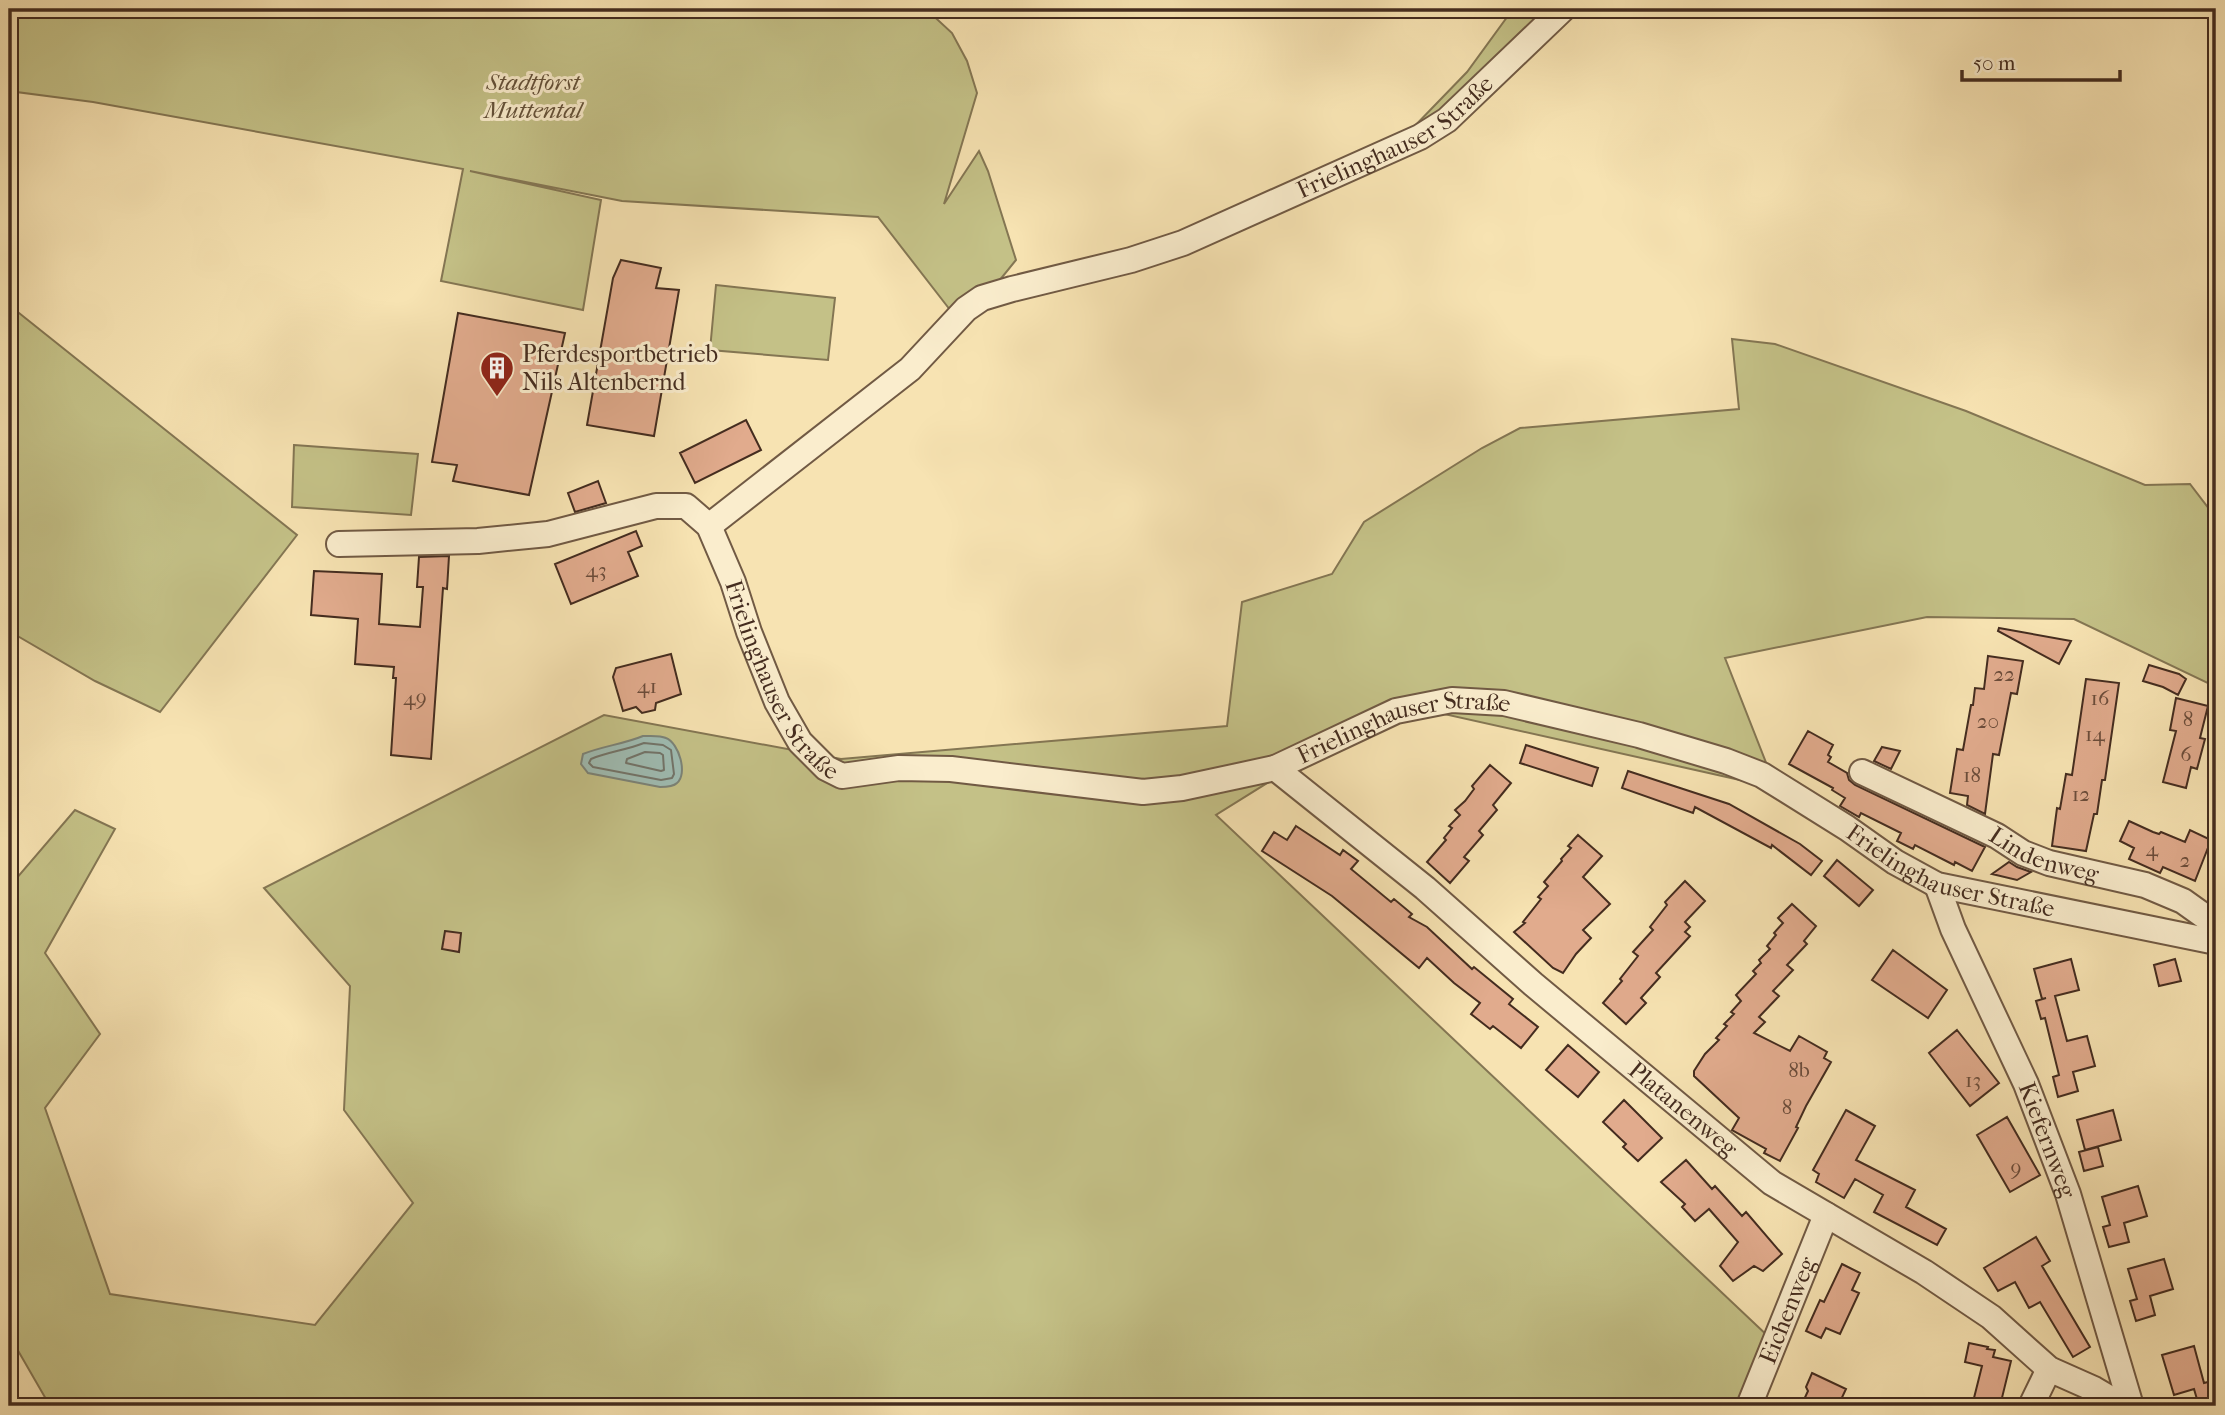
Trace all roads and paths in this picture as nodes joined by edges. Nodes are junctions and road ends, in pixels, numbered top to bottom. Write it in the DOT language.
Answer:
graph roads {
  1 [pos="1563,9"];
  2 [pos="709,526"];
  3 [pos="339,544"];
  4 [pos="1275,768"];
  5 [pos="1862,772"];
  6 [pos="1937,885"];
  7 [pos="2213,941"];
  8 [pos="1826,1215"];
  9 [pos="2049,1369"];
  10 [pos="1749,1406"];
  11 [pos="2031,1406"];
  12 [pos="2123,1406"];
  13 [pos="2131,1406"];
  1 -- 2 [label="street, Frielinghauser Straße"];
  2 -- 3 [label="street"];
  2 -- 4 [label="street, Frielinghauser Straße"];
  4 -- 6 [label="street, Frielinghauser Straße"];
  4 -- 8 [label="street, Platanenweg"];
  5 -- 7 [label="street, Lindenweg"];
  6 -- 7 [label="street, Frielinghauser Straße"];
  6 -- 13 [label="street, Kiefernweg"];
  8 -- 9 [label="street, Platanenweg"];
  8 -- 10 [label="street, Eichenweg"];
  9 -- 11 [label="street"];
  9 -- 12 [label="street, Platanenweg"];
}
